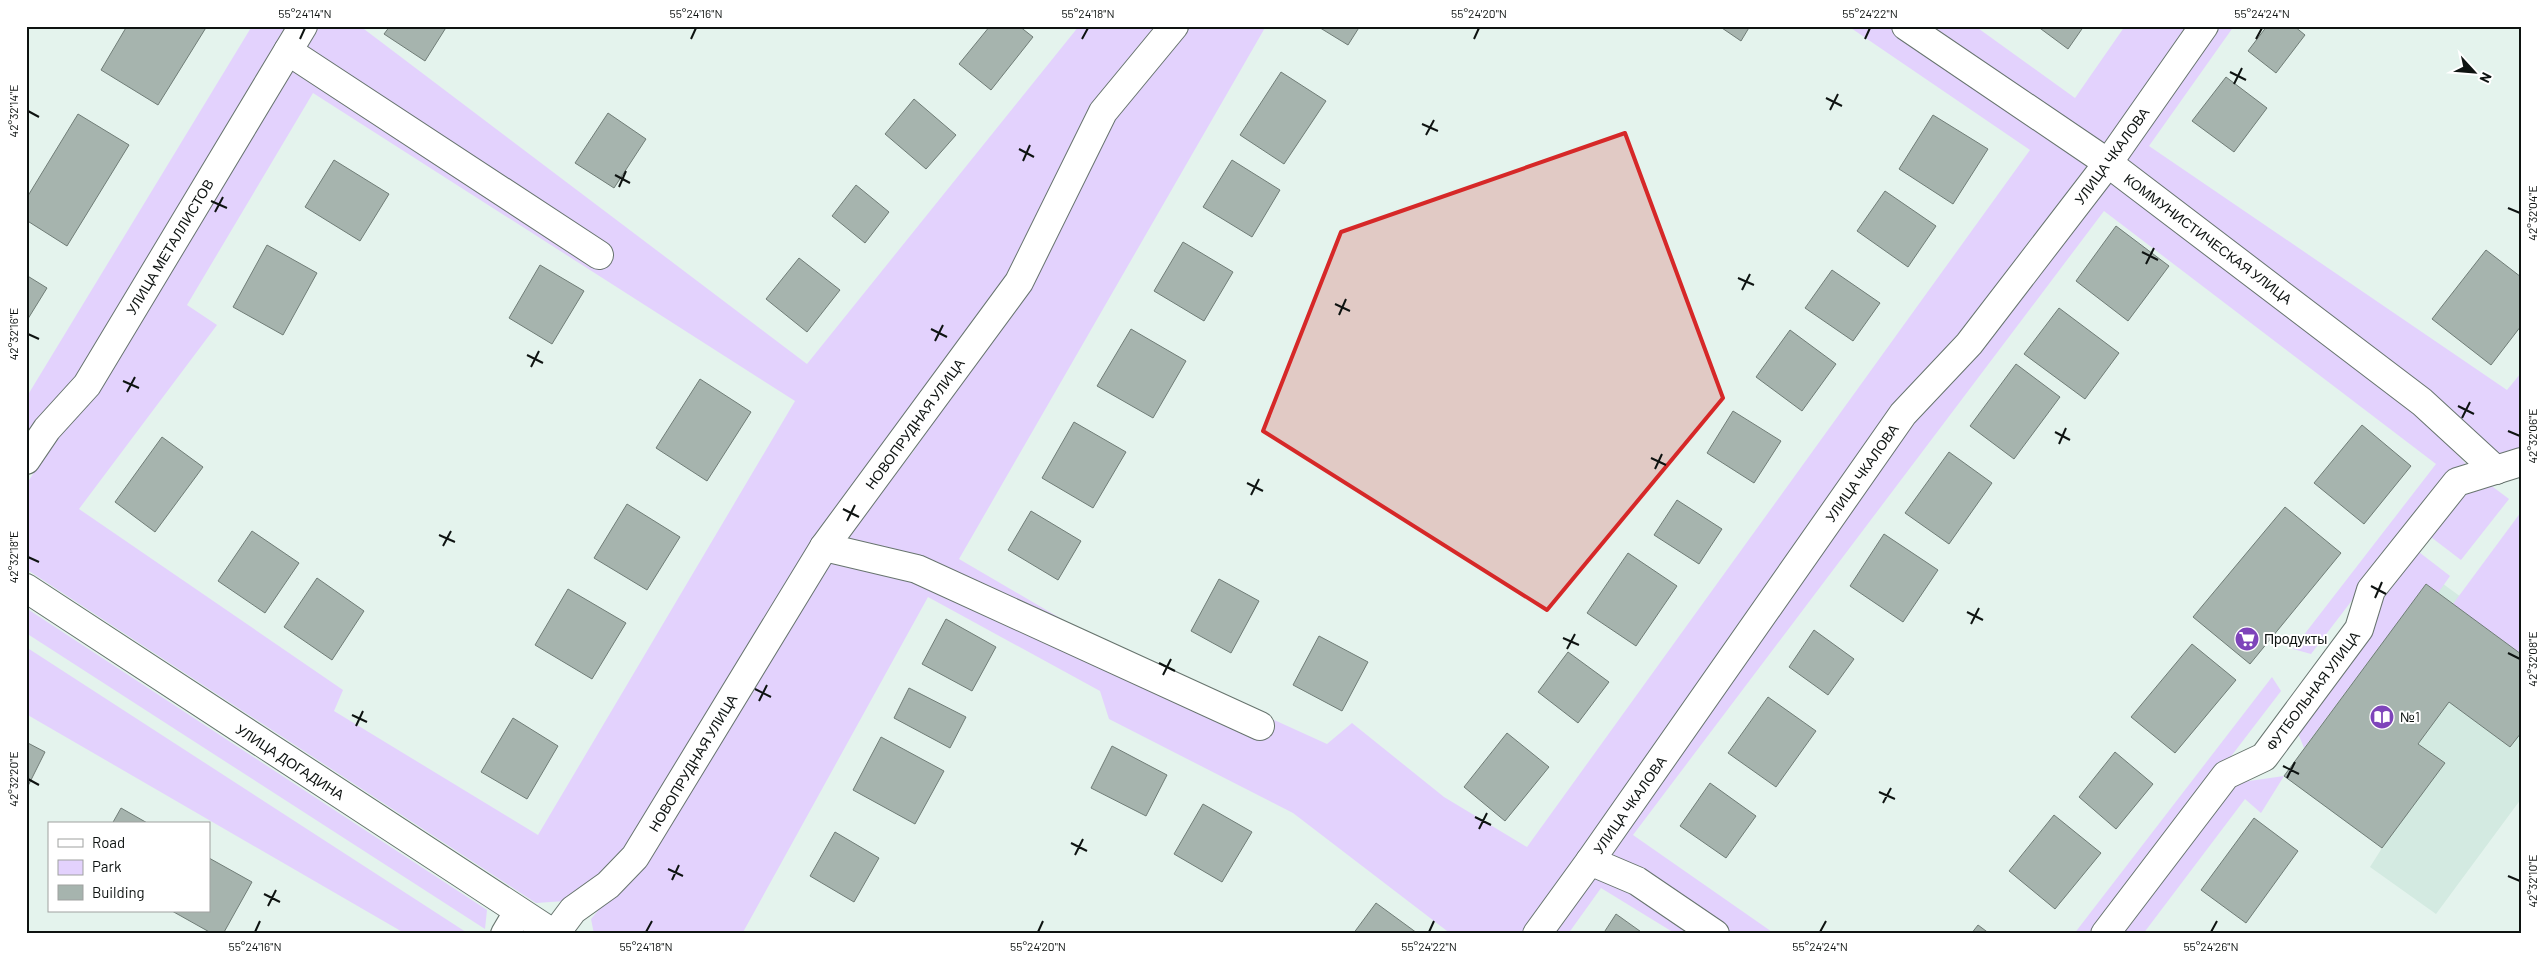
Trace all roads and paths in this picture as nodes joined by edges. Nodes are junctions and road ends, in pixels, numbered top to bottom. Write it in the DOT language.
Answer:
graph roads {
  1 [pos="303,26"];
  2 [pos="1174,26"];
  3 [pos="1906,26"];
  4 [pos="2204,26"];
  5 [pos="288,51"];
  6 [pos="2108,163"];
  7 [pos="599,255"];
  8 [pos="26,460"];
  9 [pos="2508,466"];
  10 [pos="824,547"];
  11 [pos="26,588"];
  12 [pos="1260,726"];
  13 [pos="1590,861"];
  14 [pos="512,923"];
  15 [pos="554,934"];
  16 [pos="1537,934"];
  17 [pos="1715,934"];
  18 [pos="2105,934"];
  1 -- 5 [label="street, УЛИЦА МЕТАЛЛИСТОВ"];
  2 -- 10 [label="street, НОВОПРУДНАЯ УЛИЦА"];
  3 -- 6 [label="street, КОММУНИСТИЧЕСКАЯ УЛИЦА"];
  4 -- 6 [label="street, УЛИЦА ЧКАЛОВА"];
  5 -- 7 [label="street"];
  5 -- 8 [label="street, УЛИЦА МЕТАЛЛИСТОВ"];
  6 -- 9 [label="street, КОММУНИСТИЧЕСКАЯ УЛИЦА"];
  6 -- 13 [label="street, УЛИЦА ЧКАЛОВА"];
  9 -- 18 [label="street, ФУТБОЛЬНАЯ УЛИЦА"];
  10 -- 12 [label="street"];
  10 -- 15 [label="street, НОВОПРУДНАЯ УЛИЦА"];
  11 -- 14 [label="street, УЛИЦА ДОГАДИНА"];
  13 -- 16 [label="street, УЛИЦА ЧКАЛОВА"];
  13 -- 17 [label="street"];
  14 -- 15 [label="street, УЛИЦА ДОГАДИНА"];
}
